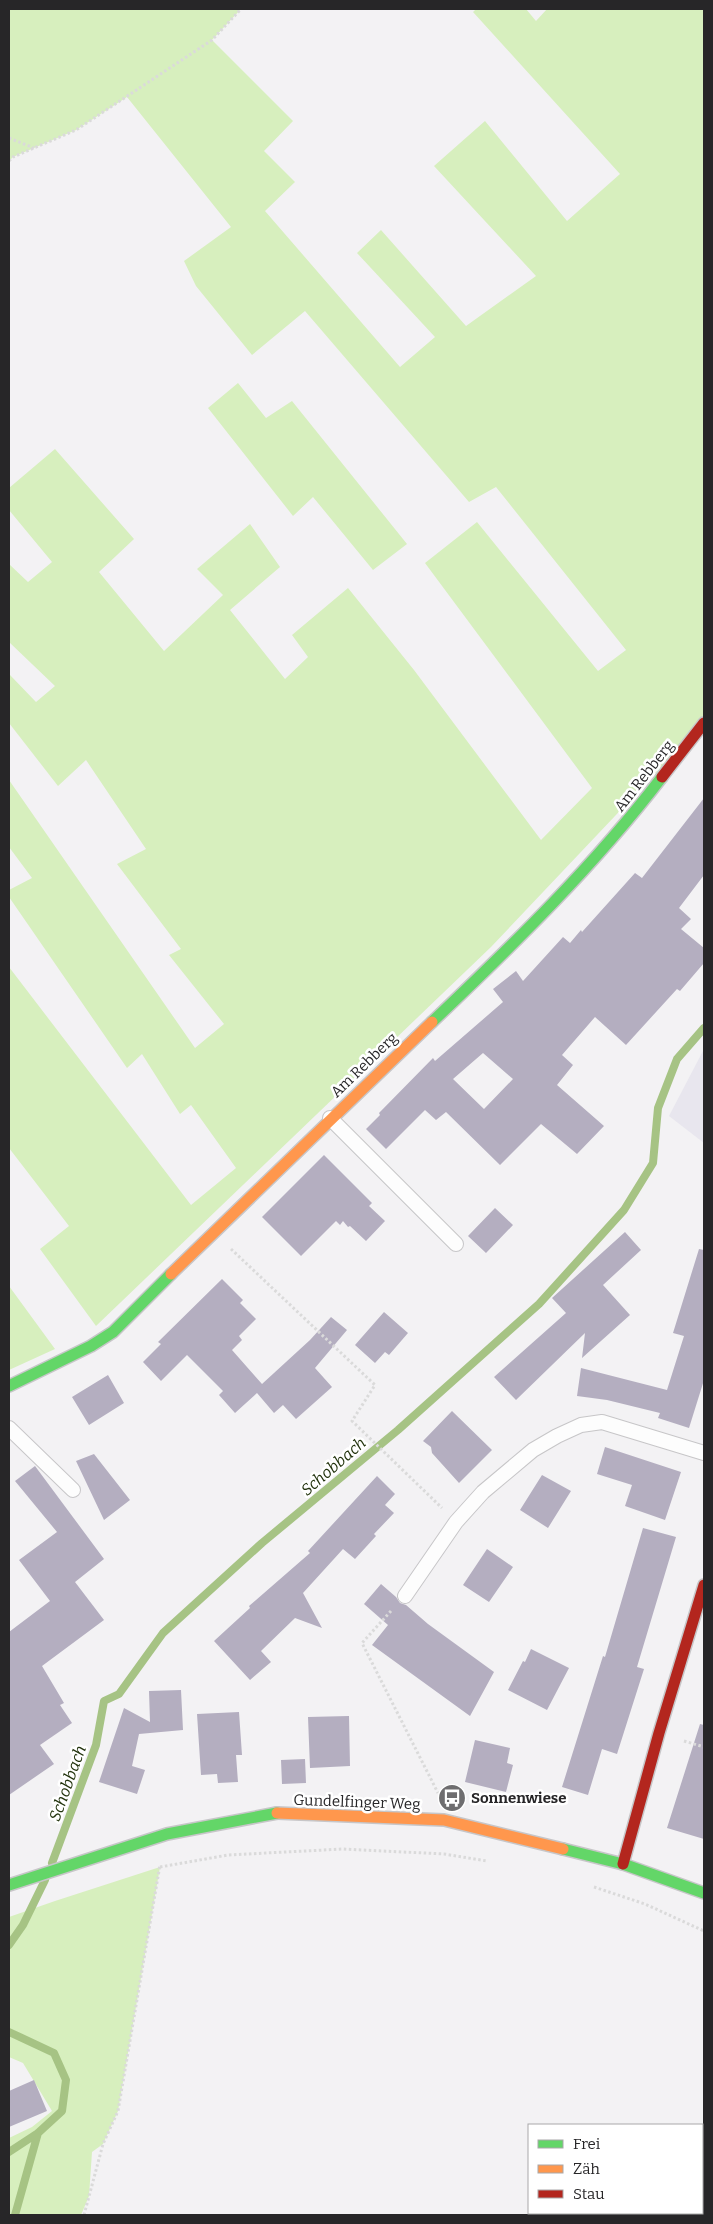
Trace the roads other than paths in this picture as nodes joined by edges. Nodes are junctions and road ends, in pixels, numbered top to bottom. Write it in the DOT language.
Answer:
graph roads {
  1 [pos="704,723"];
  2 [pos="330,1118"];
  3 [pos="456,1244"];
  4 [pos="9,1386"];
  5 [pos="9,1428"];
  6 [pos="704,1454"];
  7 [pos="73,1490"];
  8 [pos="704,1588"];
  9 [pos="404,1596"];
  10 [pos="623,1864"];
  11 [pos="9,1885"];
  12 [pos="704,1893"];
  1 -- 2 [label="street, Am Rebberg"];
  2 -- 3 [label="lane"];
  2 -- 4 [label="street, Am Rebberg"];
  5 -- 7 [label="lane"];
  6 -- 9 [label="lane"];
  8 -- 10 [label="street"];
  10 -- 11 [label="street, Gundelfinger Weg"];
  10 -- 12 [label="street, Gundelfinger Weg"];
}
